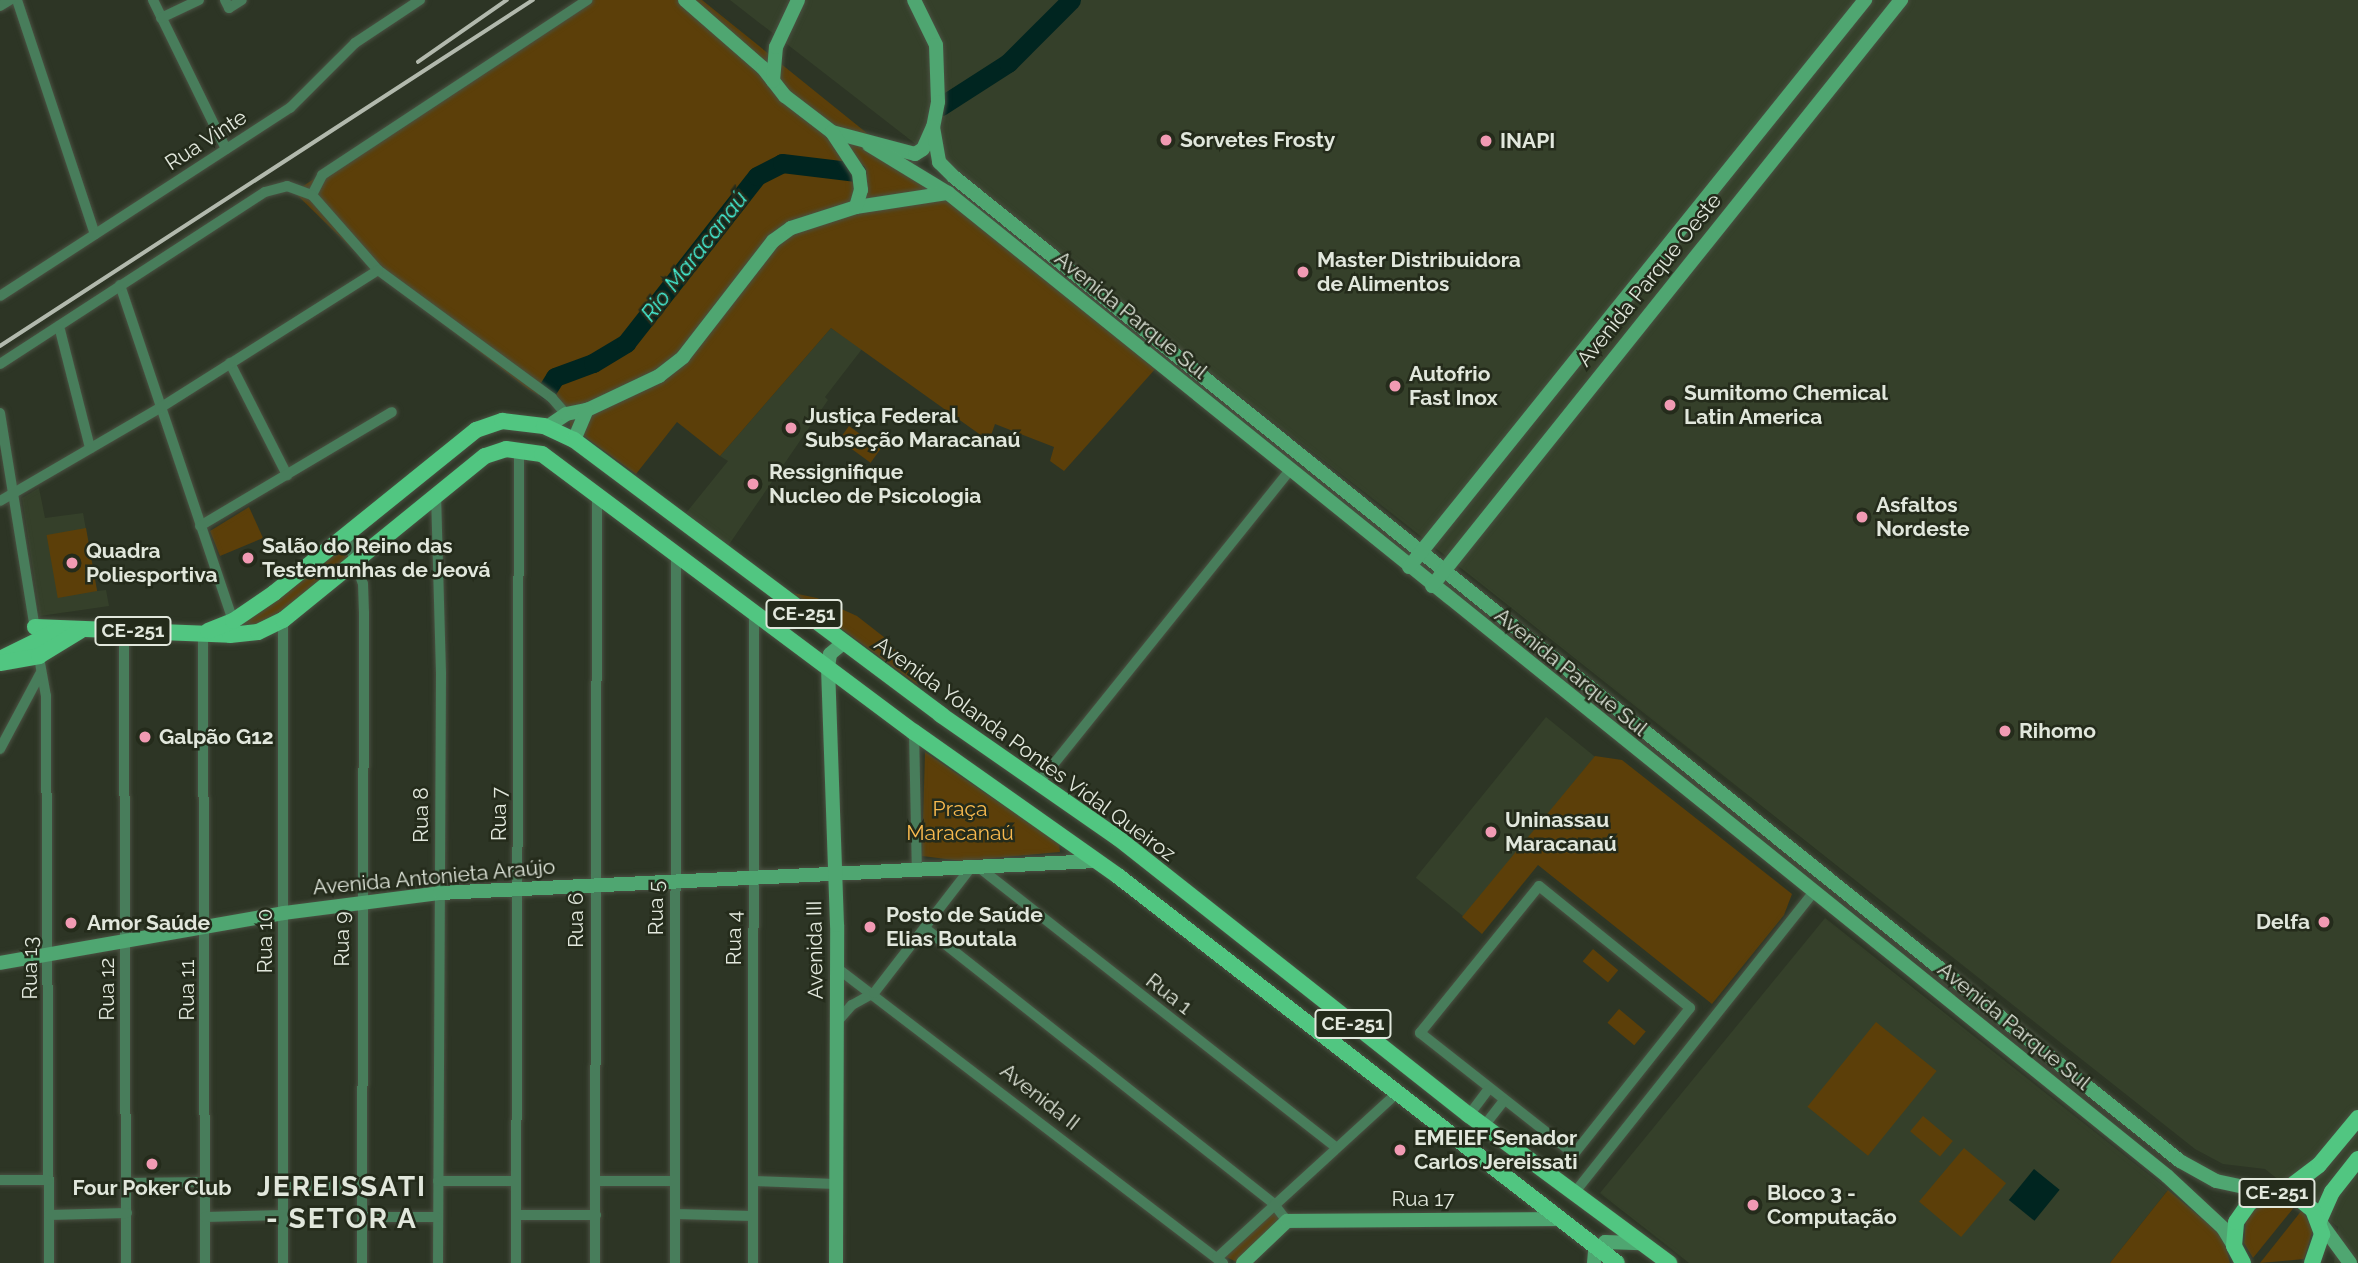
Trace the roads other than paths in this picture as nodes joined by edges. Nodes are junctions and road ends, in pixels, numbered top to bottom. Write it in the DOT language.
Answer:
graph roads {
  1 [pos="10,0"];
  2 [pos="16,0"];
  3 [pos="153,0"];
  4 [pos="199,0"];
  5 [pos="242,0"];
  6 [pos="420,0"];
  7 [pos="587,0"];
  8 [pos="685,0"];
  9 [pos="797,0"];
  10 [pos="914,0"];
  11 [pos="1865,0"];
  12 [pos="1901,0"];
  13 [pos="227,4"];
  14 [pos="0,6"];
  15 [pos="160,18"];
  16 [pos="773,81"];
  17 [pos="933,127"];
  18 [pos="832,132"];
  19 [pos="869,145"];
  20 [pos="226,149"];
  21 [pos="948,194"];
  22 [pos="312,195"];
  23 [pos="856,207"];
  24 [pos="95,233"];
  25 [pos="378,270"];
  26 [pos="120,285"];
  27 [pos="0,296"];
  28 [pos="59,326"];
  29 [pos="230,363"];
  30 [pos="0,364"];
  31 [pos="160,408"];
  32 [pos="587,410"];
  33 [pos="392,411"];
  34 [pos="0,413"];
  35 [pos="566,414"];
  36 [pos="547,427"];
  37 [pos="574,440"];
  38 [pos="90,448"];
  39 [pos="519,449"];
  40 [pos="1290,470"];
  41 [pos="287,475"];
  42 [pos="15,493"];
  43 [pos="436,494"];
  44 [pos="597,494"];
  45 [pos="0,501"];
  46 [pos="677,519"];
  47 [pos="200,526"];
  48 [pos="346,535"];
  49 [pos="666,545"];
  50 [pos="1423,550"];
  51 [pos="321,556"];
  52 [pos="355,559"];
  53 [pos="1409,566"];
  54 [pos="1446,568"];
  55 [pos="338,577"];
  56 [pos="1432,586"];
  57 [pos="754,613"];
  58 [pos="283,620"];
  59 [pos="233,621"];
  60 [pos="93,629"];
  61 [pos="124,631"];
  62 [pos="203,632"];
  63 [pos="37,641"];
  64 [pos="843,643"];
  65 [pos="0,661"];
  66 [pos="828,667"];
  67 [pos="40,674"];
  68 [pos="914,732"];
  69 [pos="0,749"];
  70 [pos="1040,781"];
  71 [pos="1096,861"];
  72 [pos="976,869"];
  73 [pos="917,871"];
  74 [pos="834,876"];
  75 [pos="753,879"];
  76 [pos="676,882"];
  77 [pos="595,885"];
  78 [pos="518,890"];
  79 [pos="440,893"];
  80 [pos="1813,893"];
  81 [pos="362,902"];
  82 [pos="284,913"];
  83 [pos="206,927"];
  84 [pos="926,929"];
  85 [pos="1233,930"];
  86 [pos="126,940"];
  87 [pos="50,952"];
  88 [pos="1215,952"];
  89 [pos="1260,952"];
  90 [pos="0,963"];
  91 [pos="837,968"];
  92 [pos="1243,973"];
  93 [pos="874,993"];
  94 [pos="837,1022"];
  95 [pos="1488,1090"];
  96 [pos="1397,1093"];
  97 [pos="1503,1102"];
  98 [pos="1469,1115"];
  99 [pos="2358,1118"];
  100 [pos="1484,1126"];
  101 [pos="1335,1147"];
  102 [pos="2358,1159"];
  103 [pos="0,1180"];
  104 [pos="48,1180"];
  105 [pos="438,1181"];
  106 [pos="516,1181"];
  107 [pos="596,1181"];
  108 [pos="673,1181"];
  109 [pos="754,1181"];
  110 [pos="205,1182"];
  111 [pos="127,1183"];
  112 [pos="836,1184"];
  113 [pos="362,1185"];
  114 [pos="284,1186"];
  115 [pos="1575,1192"];
  116 [pos="2277,1193"];
  117 [pos="1273,1204"];
  118 [pos="127,1213"];
  119 [pos="675,1214"];
  120 [pos="49,1215"];
  121 [pos="283,1215"];
  122 [pos="516,1215"];
  123 [pos="596,1215"];
  124 [pos="753,1216"];
  125 [pos="205,1217"];
  126 [pos="362,1217"];
  127 [pos="438,1217"];
  128 [pos="1559,1219"];
  129 [pos="1287,1221"];
  130 [pos="2319,1221"];
  131 [pos="1645,1245"];
  132 [pos="1596,1256"];
  133 [pos="2238,1257"];
  134 [pos="1220,1261"];
  135 [pos="1667,1262"];
  136 [pos="49,1263"];
  137 [pos="127,1263"];
  138 [pos="205,1263"];
  139 [pos="283,1263"];
  140 [pos="362,1263"];
  141 [pos="438,1263"];
  142 [pos="516,1263"];
  143 [pos="595,1263"];
  144 [pos="675,1263"];
  145 [pos="753,1263"];
  146 [pos="836,1263"];
  147 [pos="1243,1263"];
  148 [pos="1617,1263"];
  149 [pos="2312,1263"];
  150 [pos="2350,1263"];
  1 -- 14 [label="street"];
  2 -- 24 [label="street"];
  3 -- 15 [label="street"];
  4 -- 15 [label="street"];
  5 -- 13 [label="street"];
  6 -- 20 [label="street, Rua Vinte"];
  7 -- 22 [label="street"];
  8 -- 16 [label="street, Avenida Parque Sul"];
  9 -- 16 [label="street"];
  10 -- 17 [label="street, Avenida Parque Sul"];
  11 -- 50 [label="street, Avenida Parque Oeste"];
  12 -- 54 [label="street, Avenida Parque Oeste"];
  15 -- 20 [label="street"];
  16 -- 18 [label="street, Avenida Parque Sul"];
  17 -- 19 [label="street, Avenida Parque Sul"];
  17 -- 50 [label="street, Avenida Parque Sul"];
  18 -- 19 [label="street, Avenida Parque Sul"];
  18 -- 23 [label="street"];
  19 -- 21 [label="street, Avenida Parque Sul"];
  20 -- 24 [label="street, Rua Vinte"];
  21 -- 23 [label="street"];
  21 -- 40 [label="street, Avenida Parque Sul"];
  22 -- 25 [label="street"];
  22 -- 26 [label="street"];
  23 -- 32 [label="street"];
  24 -- 27 [label="street, Rua Vinte"];
  25 -- 29 [label="street"];
  25 -- 35 [label="street"];
  26 -- 28 [label="street"];
  26 -- 31 [label="street"];
  28 -- 30 [label="street"];
  28 -- 38 [label="street"];
  29 -- 31 [label="street"];
  29 -- 41 [label="street"];
  31 -- 38 [label="street"];
  31 -- 47 [label="street"];
  32 -- 35 [label="street"];
  32 -- 37 [label="street"];
  33 -- 41 [label="street"];
  34 -- 42 [label="street, Rua 13"];
  35 -- 36 [label="street"];
  36 -- 37 [label="main road, Avenida Yolanda Pontes Vidal Queiroz / CE-251"];
  36 -- 48 [label="main road, Avenida Yolanda Pontes Vidal Queiroz / CE-251"];
  37 -- 46 [label="main road, Avenida Yolanda Pontes Vidal Queiroz / CE-251"];
  38 -- 42 [label="street"];
  39 -- 43 [label="main road, Avenida Yolanda Pontes Vidal Queiroz / CE-251"];
  39 -- 44 [label="main road, Avenida Yolanda Pontes Vidal Queiroz / CE-251"];
  39 -- 78 [label="street, Rua 7"];
  40 -- 53 [label="street, Avenida Parque Sul"];
  40 -- 70 [label="street"];
  41 -- 47 [label="street"];
  42 -- 45 [label="street"];
  42 -- 63 [label="street, Rua 13"];
  43 -- 52 [label="main road, Avenida Yolanda Pontes Vidal Queiroz / CE-251"];
  43 -- 79 [label="street, Rua 8"];
  44 -- 49 [label="main road, CE-251"];
  44 -- 77 [label="street, Rua 6"];
  46 -- 49 [label="main road"];
  46 -- 64 [label="main road, Avenida Yolanda Pontes Vidal Queiroz / CE-251"];
  47 -- 59 [label="street"];
  48 -- 51 [label="main road, Avenida Yolanda Pontes Vidal Queiroz / CE-251"];
  48 -- 52 [label="street, Rua 9"];
  49 -- 57 [label="main road, CE-251"];
  49 -- 76 [label="street, Rua 5"];
  50 -- 53 [label="street, Avenida Parque Oeste"];
  50 -- 54 [label="street, Avenida Parque Sul"];
  51 -- 55 [label="main road"];
  51 -- 59 [label="main road, Avenida Yolanda Pontes Vidal Queiroz / CE-251"];
  52 -- 55 [label="main road, Avenida Yolanda Pontes Vidal Queiroz / CE-251"];
  52 -- 81 [label="street, Rua 9"];
  53 -- 56 [label="street, Avenida Parque Sul"];
  54 -- 56 [label="street, Avenida Parque Oeste"];
  54 -- 116 [label="street, Avenida Parque Sul"];
  55 -- 58 [label="main road, Avenida Yolanda Pontes Vidal Queiroz / CE-251"];
  56 -- 80 [label="street, Avenida Parque Sul"];
  57 -- 66 [label="main road, CE-251"];
  57 -- 75 [label="street, Rua 4"];
  58 -- 62 [label="main road, Avenida Yolanda Pontes Vidal Queiroz / CE-251"];
  58 -- 82 [label="street, Rua 10"];
  59 -- 62 [label="main road, Avenida Yolanda Pontes Vidal Queiroz / CE-251"];
  60 -- 61 [label="main road, Avenida Yolanda Pontes Vidal Queiroz / CE-251"];
  60 -- 63 [label="main road, CE-251"];
  60 -- 63 [label="main road, Avenida Yolanda Pontes Vidal Queiroz / CE-251"];
  61 -- 62 [label="main road, Avenida Yolanda Pontes Vidal Queiroz / CE-251"];
  61 -- 86 [label="street, Rua 12"];
  62 -- 83 [label="street, Rua 11"];
  63 -- 65 [label="main road, CE-251"];
  63 -- 67 [label="street, Rua 13"];
  64 -- 66 [label="street"];
  64 -- 70 [label="main road, Avenida Yolanda Pontes Vidal Queiroz / CE-251"];
  66 -- 68 [label="main road, CE-251"];
  66 -- 74 [label="street, Avenida III"];
  67 -- 69 [label="street"];
  67 -- 87 [label="street, Rua 13"];
  68 -- 71 [label="main road, CE-251"];
  68 -- 73 [label="street"];
  70 -- 85 [label="main road, Avenida Yolanda Pontes Vidal Queiroz / CE-251"];
  71 -- 72 [label="street, Avenida Antonieta Araújo"];
  71 -- 88 [label="main road, CE-251"];
  72 -- 73 [label="street, Avenida Antonieta Araújo"];
  72 -- 84 [label="street"];
  72 -- 101 [label="street, Rua 1"];
  73 -- 74 [label="street, Avenida Antonieta Araújo"];
  74 -- 75 [label="street, Avenida Antonieta Araújo"];
  74 -- 91 [label="street, Avenida III"];
  75 -- 76 [label="street, Avenida Antonieta Araújo"];
  75 -- 109 [label="street, Rua 4"];
  76 -- 77 [label="street, Avenida Antonieta Araújo"];
  76 -- 108 [label="street, Rua 5"];
  77 -- 78 [label="street, Avenida Antonieta Araújo"];
  77 -- 107 [label="street, Rua 6"];
  78 -- 79 [label="street, Avenida Antonieta Araújo"];
  78 -- 106 [label="street, Rua 7"];
  79 -- 81 [label="street, Avenida Antonieta Araújo"];
  79 -- 105 [label="street, Rua 8"];
  80 -- 115 [label="street"];
  80 -- 133 [label="street, Avenida Parque Sul"];
  81 -- 82 [label="street, Avenida Antonieta Araújo"];
  81 -- 113 [label="street, Rua 9"];
  82 -- 83 [label="street, Avenida Antonieta Araújo"];
  82 -- 114 [label="street, Rua 10"];
  83 -- 86 [label="street, Avenida Antonieta Araújo"];
  83 -- 110 [label="street, Rua 11"];
  84 -- 93 [label="street"];
  84 -- 117 [label="street"];
  85 -- 88 [label="main road"];
  85 -- 89 [label="main road, Avenida Yolanda Pontes Vidal Queiroz / CE-251"];
  86 -- 87 [label="street, Avenida Antonieta Araújo"];
  86 -- 111 [label="street, Rua 12"];
  87 -- 90 [label="street, Avenida Antonieta Araújo"];
  87 -- 104 [label="street, Rua 13"];
  88 -- 92 [label="main road, CE-251"];
  89 -- 92 [label="main road"];
  89 -- 98 [label="main road, Avenida Yolanda Pontes Vidal Queiroz / CE-251"];
  91 -- 93 [label="street, Avenida II"];
  91 -- 94 [label="street, Avenida III"];
  92 -- 96 [label="main road, CE-251"];
  93 -- 94 [label="street"];
  93 -- 134 [label="street, Avenida II"];
  94 -- 112 [label="street, Avenida III"];
  95 -- 97 [label="street"];
  95 -- 97 [label="street"];
  95 -- 98 [label="street"];
  96 -- 101 [label="street, Avenida II"];
  96 -- 128 [label="main road, CE-251"];
  97 -- 100 [label="street"];
  98 -- 100 [label="main road, Avenida Yolanda Pontes Vidal Queiroz / CE-251"];
  99 -- 116 [label="main road"];
  100 -- 115 [label="main road, Avenida Yolanda Pontes Vidal Queiroz / CE-251"];
  101 -- 117 [label="street, Avenida II"];
  102 -- 130 [label="main road"];
  103 -- 104 [label="street"];
  104 -- 120 [label="street, Rua 13"];
  105 -- 106 [label="street"];
  105 -- 127 [label="street, Rua 8"];
  106 -- 122 [label="street, Rua 7"];
  107 -- 108 [label="street"];
  107 -- 123 [label="street, Rua 6"];
  108 -- 119 [label="street, Rua 5"];
  109 -- 112 [label="street"];
  109 -- 124 [label="street, Rua 4"];
  110 -- 111 [label="street"];
  110 -- 125 [label="street, Rua 11"];
  111 -- 118 [label="street, Rua 12"];
  112 -- 146 [label="street, Avenida III"];
  113 -- 114 [label="street"];
  113 -- 126 [label="street, Rua 9"];
  114 -- 121 [label="street, Rua 10"];
  115 -- 131 [label="main road, Avenida Yolanda Pontes Vidal Queiroz / CE-251"];
  116 -- 130 [label="main road, CE-251"];
  116 -- 133 [label="main road, CE-251"];
  117 -- 129 [label="street"];
  117 -- 134 [label="street, Avenida II"];
  118 -- 120 [label="street"];
  118 -- 137 [label="street, Rua 12"];
  119 -- 124 [label="street"];
  119 -- 144 [label="street, Rua 5"];
  120 -- 136 [label="street, Rua 13"];
  121 -- 125 [label="street"];
  121 -- 139 [label="street, Rua 10"];
  122 -- 123 [label="street"];
  122 -- 142 [label="street, Rua 7"];
  123 -- 143 [label="street, Rua 6"];
  124 -- 145 [label="street, Rua 4"];
  125 -- 138 [label="street, Rua 11"];
  126 -- 127 [label="street"];
  126 -- 140 [label="street, Rua 9"];
  127 -- 141 [label="street, Rua 8"];
  128 -- 129 [label="street, Rua 17"];
  128 -- 132 [label="main road, CE-251"];
  129 -- 147 [label="street"];
  130 -- 149 [label="main road, CE-251"];
  130 -- 150 [label="street, CE-251"];
  131 -- 132 [label="street"];
  131 -- 135 [label="main road, Avenida Yolanda Pontes Vidal Queiroz / CE-251"];
  132 -- 148 [label="main road, CE-251"];
}
